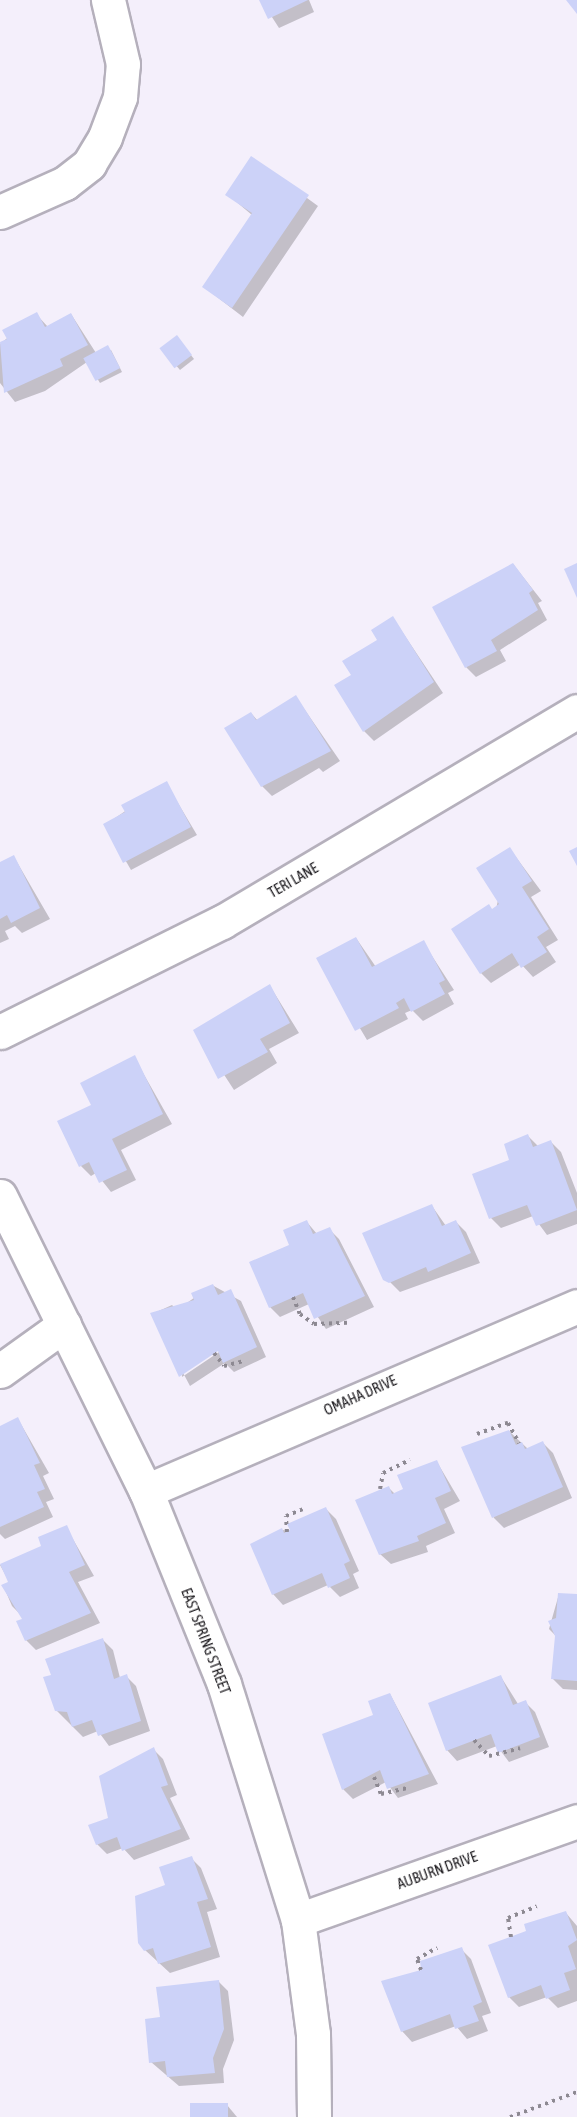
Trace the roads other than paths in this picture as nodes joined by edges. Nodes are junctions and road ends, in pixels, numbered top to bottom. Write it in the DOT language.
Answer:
graph roads {
  1 [pos="108,0"];
  2 [pos="0,212"];
  3 [pos="577,711"];
  4 [pos="0,1032"];
  5 [pos="0,1196"];
  6 [pos="577,1306"];
  7 [pos="64,1325"];
  8 [pos="0,1371"];
  9 [pos="146,1491"];
  10 [pos="577,1821"];
  11 [pos="298,1920"];
  12 [pos="314,2117"];
  1 -- 2 [label="street"];
  3 -- 4 [label="street, TERI LANE"];
  5 -- 7 [label="street, EAST SPRING STREET"];
  6 -- 9 [label="street, OMAHA DRIVE"];
  7 -- 8 [label="street"];
  7 -- 9 [label="street, EAST SPRING STREET"];
  9 -- 11 [label="street, EAST SPRING STREET"];
  10 -- 11 [label="street, AUBURN DRIVE"];
  11 -- 12 [label="street, EAST SPRING STREET"];
}
